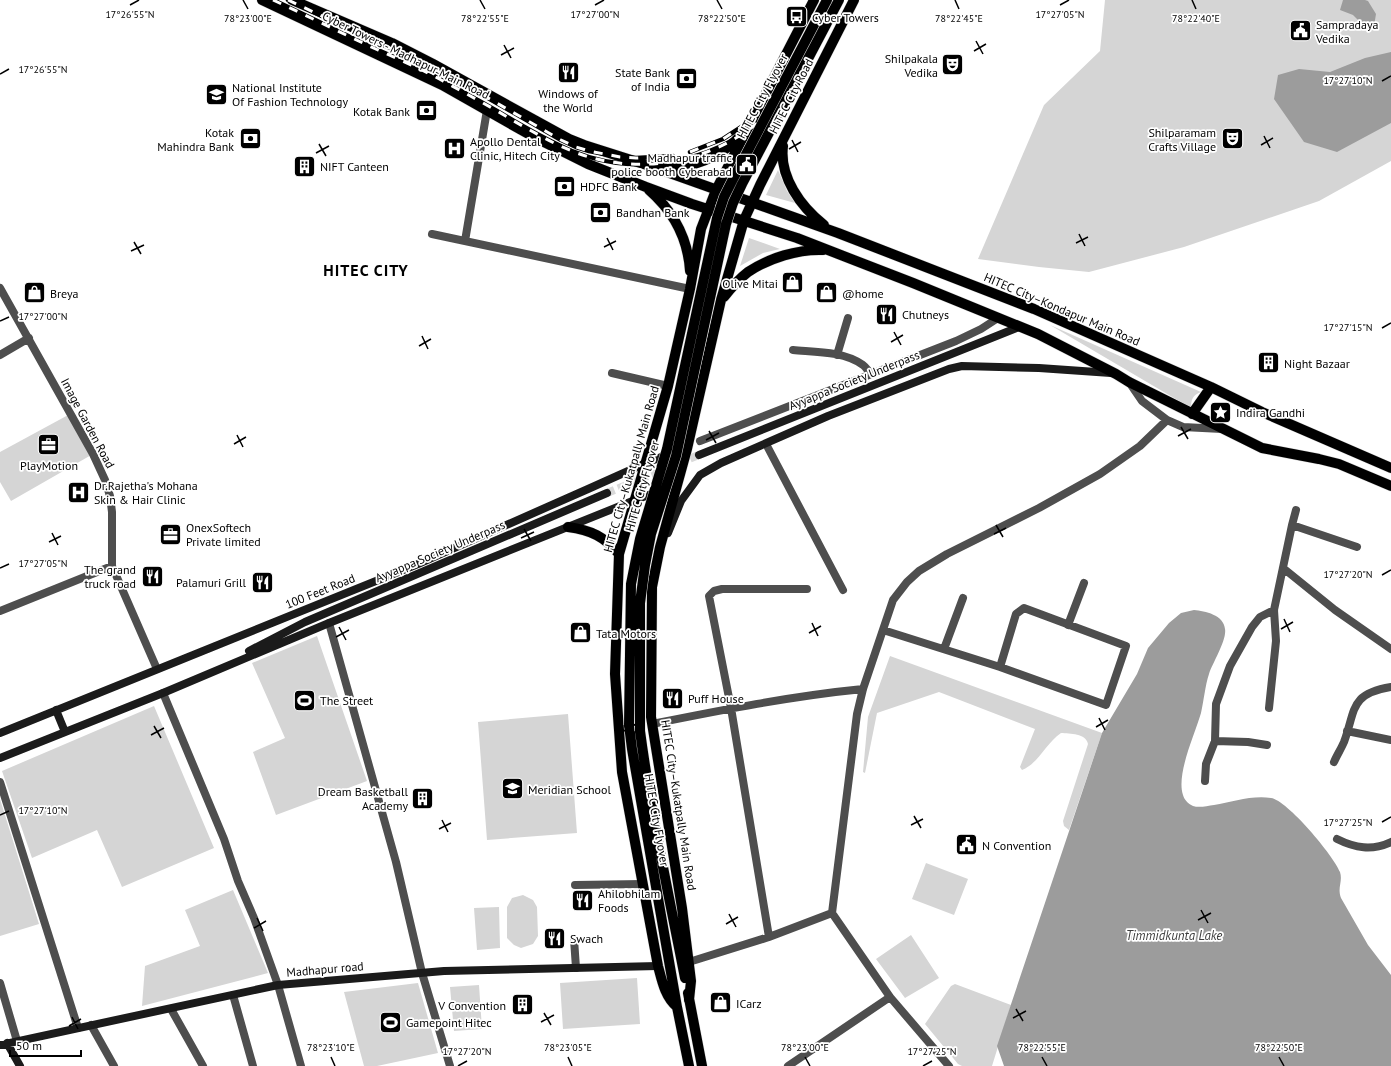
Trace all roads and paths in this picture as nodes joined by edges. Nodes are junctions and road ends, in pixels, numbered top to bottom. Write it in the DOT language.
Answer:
graph roads {
  1 [pos="262,0"];
  2 [pos="292,0"];
  3 [pos="814,0"];
  4 [pos="827,0"];
  5 [pos="839,0"];
  6 [pos="854,0"];
  7 [pos="763,101"];
  8 [pos="487,110"];
  9 [pos="796,114"];
  10 [pos="749,125"];
  11 [pos="783,141"];
  12 [pos="650,166"];
  13 [pos="646,187"];
  14 [pos="716,190"];
  15 [pos="752,202"];
  16 [pos="708,209"];
  17 [pos="744,220"];
  18 [pos="838,233"];
  19 [pos="432,234"];
  20 [pos="465,241"];
  21 [pos="831,251"];
  22 [pos="0,288"];
  23 [pos="690,289"];
  24 [pos="721,300"];
  25 [pos="848,318"];
  26 [pos="998,318"];
  27 [pos="1019,327"];
  28 [pos="29,338"];
  29 [pos="793,350"];
  30 [pos="837,354"];
  31 [pos="0,355"];
  32 [pos="612,373"];
  33 [pos="871,374"];
  34 [pos="1116,374"];
  35 [pos="1129,382"];
  36 [pos="668,386"];
  37 [pos="1211,387"];
  38 [pos="1192,414"];
  39 [pos="1168,420"];
  40 [pos="1222,429"];
  41 [pos="700,441"];
  42 [pos="766,444"];
  43 [pos="687,449"];
  44 [pos="699,455"];
  45 [pos="646,463"];
  46 [pos="1391,468"];
  47 [pos="678,485"];
  48 [pos="1391,486"];
  49 [pos="606,493"];
  50 [pos="635,500"];
  51 [pos="1296,510"];
  52 [pos="1292,525"];
  53 [pos="568,527"];
  54 [pos="660,547"];
  55 [pos="1357,547"];
  56 [pos="619,554"];
  57 [pos="112,566"];
  58 [pos="1283,568"];
  59 [pos="1084,583"];
  60 [pos="807,589"];
  61 [pos="843,590"];
  62 [pos="963,598"];
  63 [pos="1274,610"];
  64 [pos="0,611"];
  65 [pos="329,623"];
  66 [pos="1068,625"];
  67 [pos="883,630"];
  68 [pos="944,649"];
  69 [pos="1391,650"];
  70 [pos="1000,667"];
  71 [pos="220,668"];
  72 [pos="157,669"];
  73 [pos="1391,687"];
  74 [pos="863,689"];
  75 [pos="163,693"];
  76 [pos="731,708"];
  77 [pos="1269,708"];
  78 [pos="56,710"];
  79 [pos="652,724"];
  80 [pos="1347,731"];
  81 [pos="65,732"];
  82 [pos="0,733"];
  83 [pos="1391,740"];
  84 [pos="1215,741"];
  85 [pos="1267,745"];
  86 [pos="0,758"];
  87 [pos="1334,762"];
  88 [pos="1205,781"];
  89 [pos="0,782"];
  90 [pos="1337,839"];
  91 [pos="1391,842"];
  92 [pos="643,884"];
  93 [pos="575,885"];
  94 [pos="832,913"];
  95 [pos="770,937"];
  96 [pos="574,939"];
  97 [pos="689,962"];
  98 [pos="658,966"];
  99 [pos="576,968"];
  100 [pos="422,973"];
  101 [pos="0,983"];
  102 [pos="278,985"];
  103 [pos="233,995"];
  104 [pos="890,997"];
  105 [pos="689,1000"];
  106 [pos="676,1006"];
  107 [pos="171,1008"];
  108 [pos="91,1025"];
  109 [pos="78,1028"];
  110 [pos="17,1041"];
  111 [pos="4,1044"];
  112 [pos="20,1066"];
  113 [pos="114,1066"];
  114 [pos="203,1066"];
  115 [pos="253,1066"];
  116 [pos="301,1066"];
  117 [pos="450,1066"];
  118 [pos="689,1066"];
  119 [pos="702,1066"];
  120 [pos="788,1066"];
  121 [pos="948,1066"];
  1 -- 8 [label="main road, Cyber Towers - Madhapur Main Road"];
  2 -- 12 [label="main road, Cyber Towers - Madhapur Main Road"];
  3 -- 7 [label="main road, HITEC City Road"];
  4 -- 106 [label="main road, HITEC City Flyover, bridge"];
  5 -- 105 [label="main road, HITEC City Flyover, bridge"];
  6 -- 9 [label="main road, HITEC City Road"];
  7 -- 9 [label="main road"];
  7 -- 10 [label="main road, HITEC City Road"];
  8 -- 13 [label="main road, Cyber Towers - Madhapur Main Road"];
  8 -- 20 [label="street"];
  9 -- 11 [label="main road, HITEC City Road"];
  10 -- 12 [label="main road"];
  10 -- 14 [label="main road, HITEC City Road"];
  11 -- 15 [label="main road, HITEC City Road"];
  11 -- 18 [label="main road"];
  12 -- 14 [label="main road, HITEC City–Kondapur Main Road"];
  13 -- 16 [label="main road, Cyber Towers - Madhapur Main Road"];
  13 -- 23 [label="main road"];
  14 -- 15 [label="main road, HITEC City–Kondapur Main Road"];
  14 -- 16 [label="main road, HITEC City Road"];
  15 -- 17 [label="main road, HITEC City Road"];
  15 -- 18 [label="main road, HITEC City–Kondapur Main Road"];
  16 -- 17 [label="main road, Cyber Towers - Madhapur Main Road"];
  16 -- 23 [label="main road, HITEC City–Kukatpally Main Road"];
  17 -- 21 [label="main road, Cyber Towers - Madhapur Main Road"];
  17 -- 24 [label="main road, HITEC City Road"];
  18 -- 37 [label="main road, HITEC City–Kondapur Main Road"];
  19 -- 20 [label="street"];
  20 -- 23 [label="street"];
  21 -- 24 [label="main road"];
  21 -- 26 [label="main road, Cyber Towers - Madhapur Main Road"];
  22 -- 28 [label="street, Image Garden Road"];
  23 -- 36 [label="main road, HITEC City–Kukatpally Main Road"];
  24 -- 43 [label="main road, HITEC City–Kukatpally Main Road"];
  25 -- 30 [label="street"];
  26 -- 27 [label="main road"];
  26 -- 33 [label="street"];
  27 -- 34 [label="main road"];
  27 -- 44 [label="main road, Ayyappa Society Underpass"];
  28 -- 31 [label="street"];
  28 -- 57 [label="street, Image Garden Road"];
  29 -- 30 [label="street"];
  30 -- 33 [label="street"];
  32 -- 36 [label="street"];
  33 -- 41 [label="street"];
  34 -- 35 [label="main road"];
  34 -- 42 [label="main road, HITEC City–Kukatpally Main Road"];
  35 -- 38 [label="main road"];
  35 -- 39 [label="street"];
  36 -- 45 [label="main road, HITEC City–Kukatpally Main Road"];
  37 -- 38 [label="main road"];
  37 -- 46 [label="main road, HITEC City–Kondapur Main Road"];
  38 -- 40 [label="main road"];
  39 -- 40 [label="street"];
  39 -- 67 [label="street"];
  40 -- 48 [label="main road"];
  42 -- 54 [label="main road, HITEC City–Kukatpally Main Road"];
  42 -- 61 [label="street"];
  43 -- 45 [label="main road, 100 Feet Road"];
  43 -- 47 [label="main road, HITEC City–Kukatpally Main Road"];
  45 -- 50 [label="main road, HITEC City–Kukatpally Main Road"];
  45 -- 72 [label="main road, 100 Feet Road"];
  47 -- 50 [label="main road"];
  47 -- 54 [label="main road, HITEC City–Kukatpally Main Road"];
  49 -- 71 [label="main road, Ayyappa Society Underpass"];
  50 -- 53 [label="main road"];
  50 -- 56 [label="main road, HITEC City–Kukatpally Main Road"];
  51 -- 52 [label="street"];
  52 -- 55 [label="street"];
  52 -- 58 [label="street"];
  53 -- 56 [label="main road"];
  53 -- 65 [label="main road"];
  54 -- 79 [label="main road, HITEC City–Kukatpally Main Road"];
  56 -- 92 [label="main road, HITEC City–Kukatpally Main Road"];
  57 -- 64 [label="street"];
  57 -- 72 [label="street, Image Garden Road"];
  58 -- 63 [label="street"];
  58 -- 69 [label="street"];
  59 -- 66 [label="street"];
  60 -- 76 [label="street"];
  62 -- 68 [label="street"];
  63 -- 77 [label="street"];
  63 -- 84 [label="street"];
  65 -- 71 [label="main road"];
  65 -- 100 [label="street"];
  66 -- 70 [label="street"];
  66 -- 70 [label="street"];
  67 -- 68 [label="street"];
  67 -- 74 [label="street"];
  68 -- 70 [label="street"];
  71 -- 75 [label="main road"];
  72 -- 78 [label="main road, 100 Feet Road"];
  73 -- 80 [label="street"];
  74 -- 76 [label="street"];
  74 -- 94 [label="street"];
  75 -- 81 [label="main road"];
  75 -- 102 [label="street"];
  76 -- 79 [label="street"];
  76 -- 95 [label="street"];
  78 -- 81 [label="main road"];
  78 -- 82 [label="main road, 100 Feet Road"];
  79 -- 97 [label="main road, HITEC City–Kukatpally Main Road"];
  80 -- 83 [label="street"];
  80 -- 87 [label="street"];
  81 -- 86 [label="main road"];
  84 -- 85 [label="street"];
  84 -- 88 [label="street"];
  89 -- 109 [label="street"];
  90 -- 91 [label="street"];
  92 -- 93 [label="street"];
  92 -- 98 [label="main road, HITEC City–Kukatpally Main Road"];
  94 -- 95 [label="street"];
  94 -- 104 [label="street"];
  95 -- 97 [label="street"];
  96 -- 99 [label="street"];
  97 -- 105 [label="main road, HITEC City–Kukatpally Main Road"];
  98 -- 99 [label="main road, Madhapur road"];
  98 -- 106 [label="main road, HITEC City–Kukatpally Main Road"];
  99 -- 100 [label="main road, Madhapur road"];
  100 -- 102 [label="main road, Madhapur road"];
  100 -- 117 [label="street"];
  101 -- 110 [label="street"];
  102 -- 103 [label="main road, Madhapur road"];
  102 -- 116 [label="street"];
  103 -- 107 [label="main road, Madhapur road"];
  103 -- 115 [label="street"];
  104 -- 120 [label="street"];
  104 -- 121 [label="street"];
  105 -- 119 [label="main road, HITEC City–Kukatpally Main Road"];
  106 -- 118 [label="main road, HITEC City–Kukatpally Main Road"];
  107 -- 108 [label="main road, Madhapur road"];
  107 -- 114 [label="street"];
  108 -- 109 [label="main road, Madhapur road"];
  108 -- 113 [label="street"];
  109 -- 110 [label="main road, Madhapur road"];
  110 -- 111 [label="main road, Madhapur road"];
  111 -- 112 [label="main road"];
}
